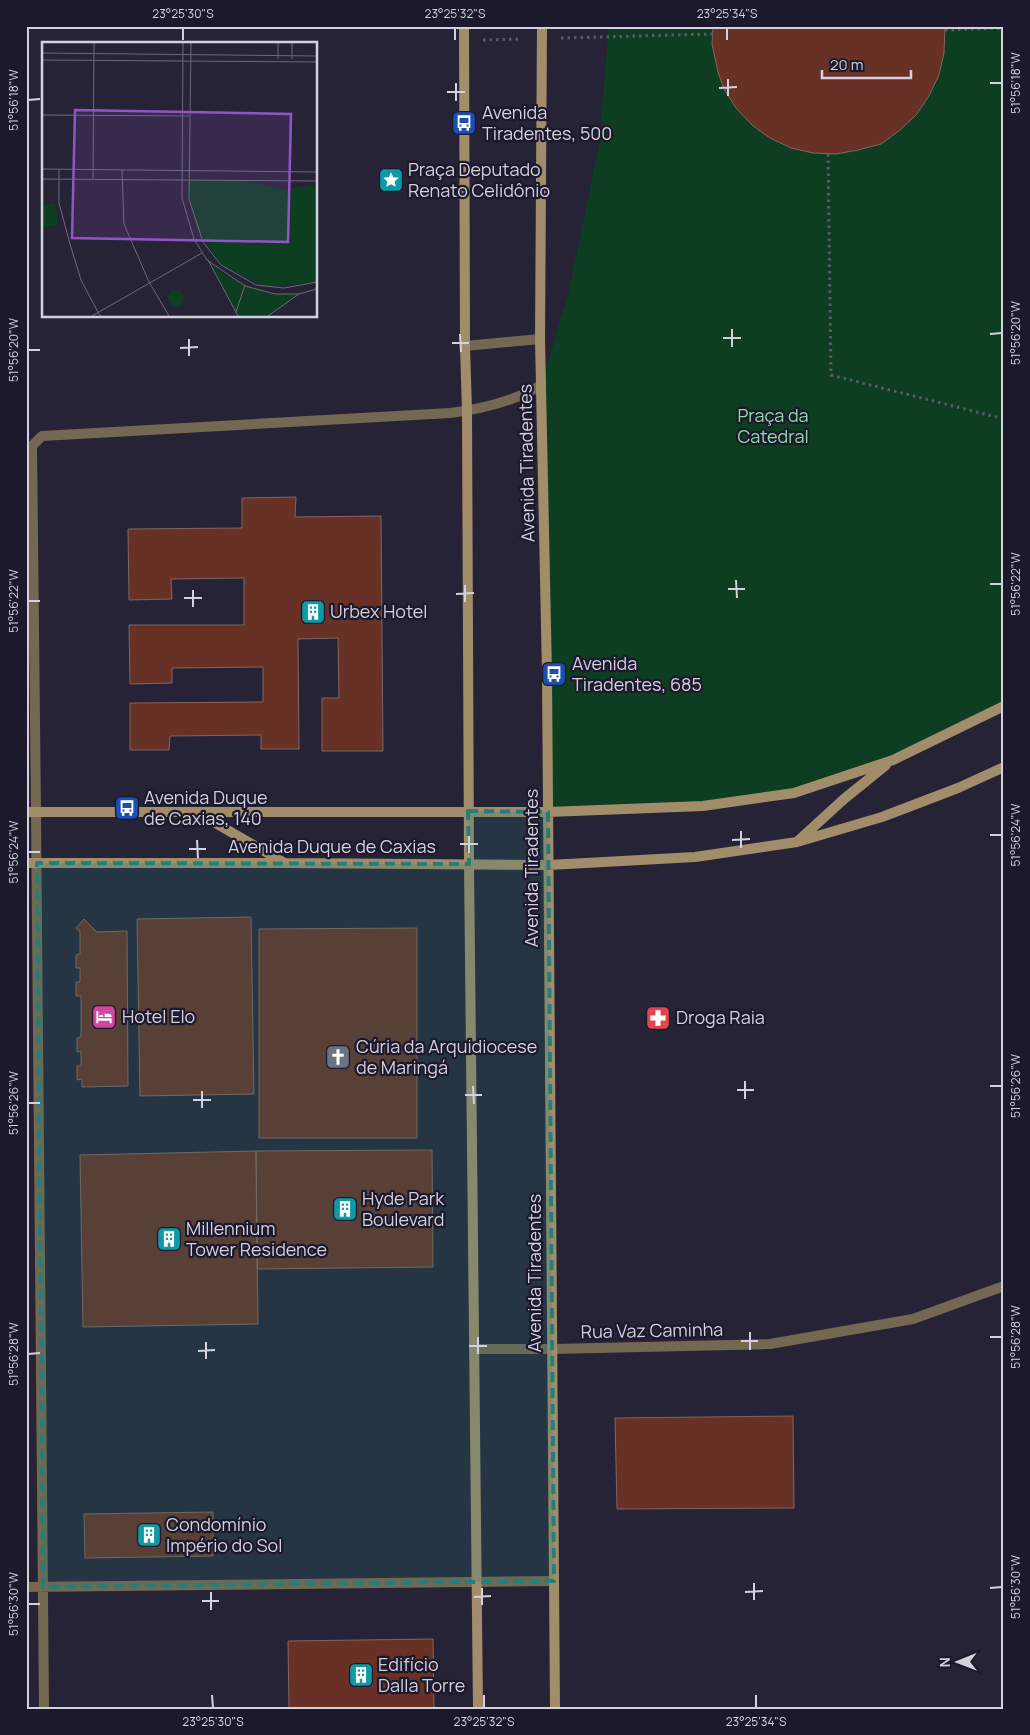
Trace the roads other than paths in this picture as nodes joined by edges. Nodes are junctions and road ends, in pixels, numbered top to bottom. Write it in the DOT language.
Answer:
graph roads {
  1 [pos="464,26"];
  2 [pos="542,26"];
  3 [pos="540,339"];
  4 [pos="465,346"];
  5 [pos="541,385"];
  6 [pos="467,411"];
  7 [pos="31,699"];
  8 [pos="1004,706"];
  9 [pos="893,760"];
  10 [pos="1004,767"];
  11 [pos="468,811"];
  12 [pos="31,812"];
  13 [pos="197,812"];
  14 [pos="548,812"];
  15 [pos="797,842"];
  16 [pos="32,863"];
  17 [pos="283,863"];
  18 [pos="469,864"];
  19 [pos="548,865"];
  20 [pos="1004,1286"];
  21 [pos="474,1349"];
  22 [pos="552,1349"];
  23 [pos="554,1581"];
  24 [pos="476,1582"];
  25 [pos="26,1587"];
  26 [pos="43,1587"];
  27 [pos="44,1709"];
  28 [pos="478,1709"];
  29 [pos="555,1709"];
  1 -- 4 [label="main road"];
  2 -- 3 [label="main road, Avenida Tiradentes"];
  3 -- 4 [label="street"];
  3 -- 5 [label="main road, Avenida Tiradentes"];
  4 -- 6 [label="main road"];
  5 -- 6 [label="street"];
  5 -- 14 [label="main road, Avenida Tiradentes"];
  6 -- 7 [label="street"];
  6 -- 11 [label="main road"];
  7 -- 12 [label="street"];
  8 -- 9 [label="main road"];
  9 -- 14 [label="main road, Avenida Duque de Caxias"];
  9 -- 15 [label="main road"];
  10 -- 15 [label="main road, Avenida Duque de Caxias"];
  11 -- 13 [label="main road, Avenida Duque de Caxias"];
  11 -- 14 [label="main road, Avenida Duque de Caxias"];
  11 -- 18 [label="main road"];
  12 -- 13 [label="main road, Avenida Duque de Caxias"];
  12 -- 16 [label="street"];
  13 -- 17 [label="main road"];
  14 -- 19 [label="main road, Avenida Tiradentes"];
  15 -- 19 [label="main road, Avenida Duque de Caxias"];
  16 -- 17 [label="main road, Avenida Duque de Caxias"];
  16 -- 26 [label="street"];
  17 -- 18 [label="main road, Avenida Duque de Caxias"];
  18 -- 19 [label="main road, Avenida Duque de Caxias"];
  18 -- 21 [label="main road"];
  19 -- 22 [label="main road, Avenida Tiradentes"];
  20 -- 22 [label="street, Rua Vaz Caminha"];
  21 -- 22 [label="street, Rua Vaz Caminha"];
  21 -- 24 [label="main road"];
  22 -- 23 [label="main road, Avenida Tiradentes"];
  23 -- 24 [label="street"];
  23 -- 29 [label="main road, Avenida Tiradentes"];
  24 -- 26 [label="street"];
  24 -- 28 [label="main road"];
  25 -- 26 [label="street"];
  26 -- 27 [label="street"];
}
